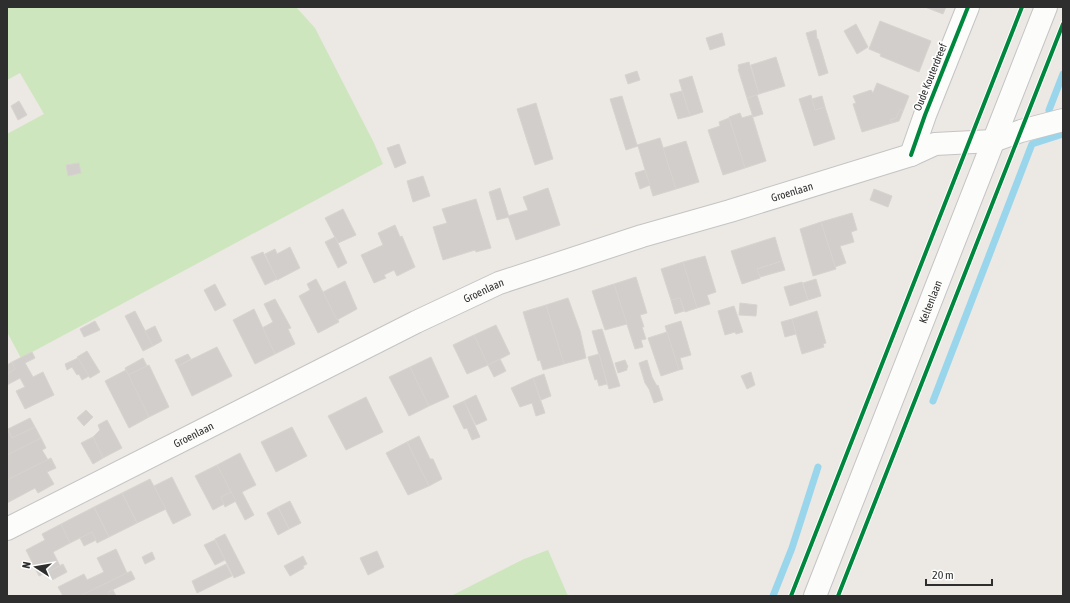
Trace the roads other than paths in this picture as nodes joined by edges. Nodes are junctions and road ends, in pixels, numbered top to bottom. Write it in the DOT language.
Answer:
graph roads {
  1 [pos="968,7"];
  2 [pos="1046,7"];
  3 [pos="1063,120"];
  4 [pos="993,141"];
  5 [pos="911,155"];
  6 [pos="7,529"];
  7 [pos="814,596"];
  1 -- 5 [label="street, Oude Kouterdreef"];
  2 -- 4 [label="street, Keltenlaan"];
  3 -- 4 [label="street, Groenlaan"];
  4 -- 5 [label="street, Groenlaan"];
  4 -- 7 [label="street, Keltenlaan"];
  5 -- 6 [label="street, Groenlaan"];
}
